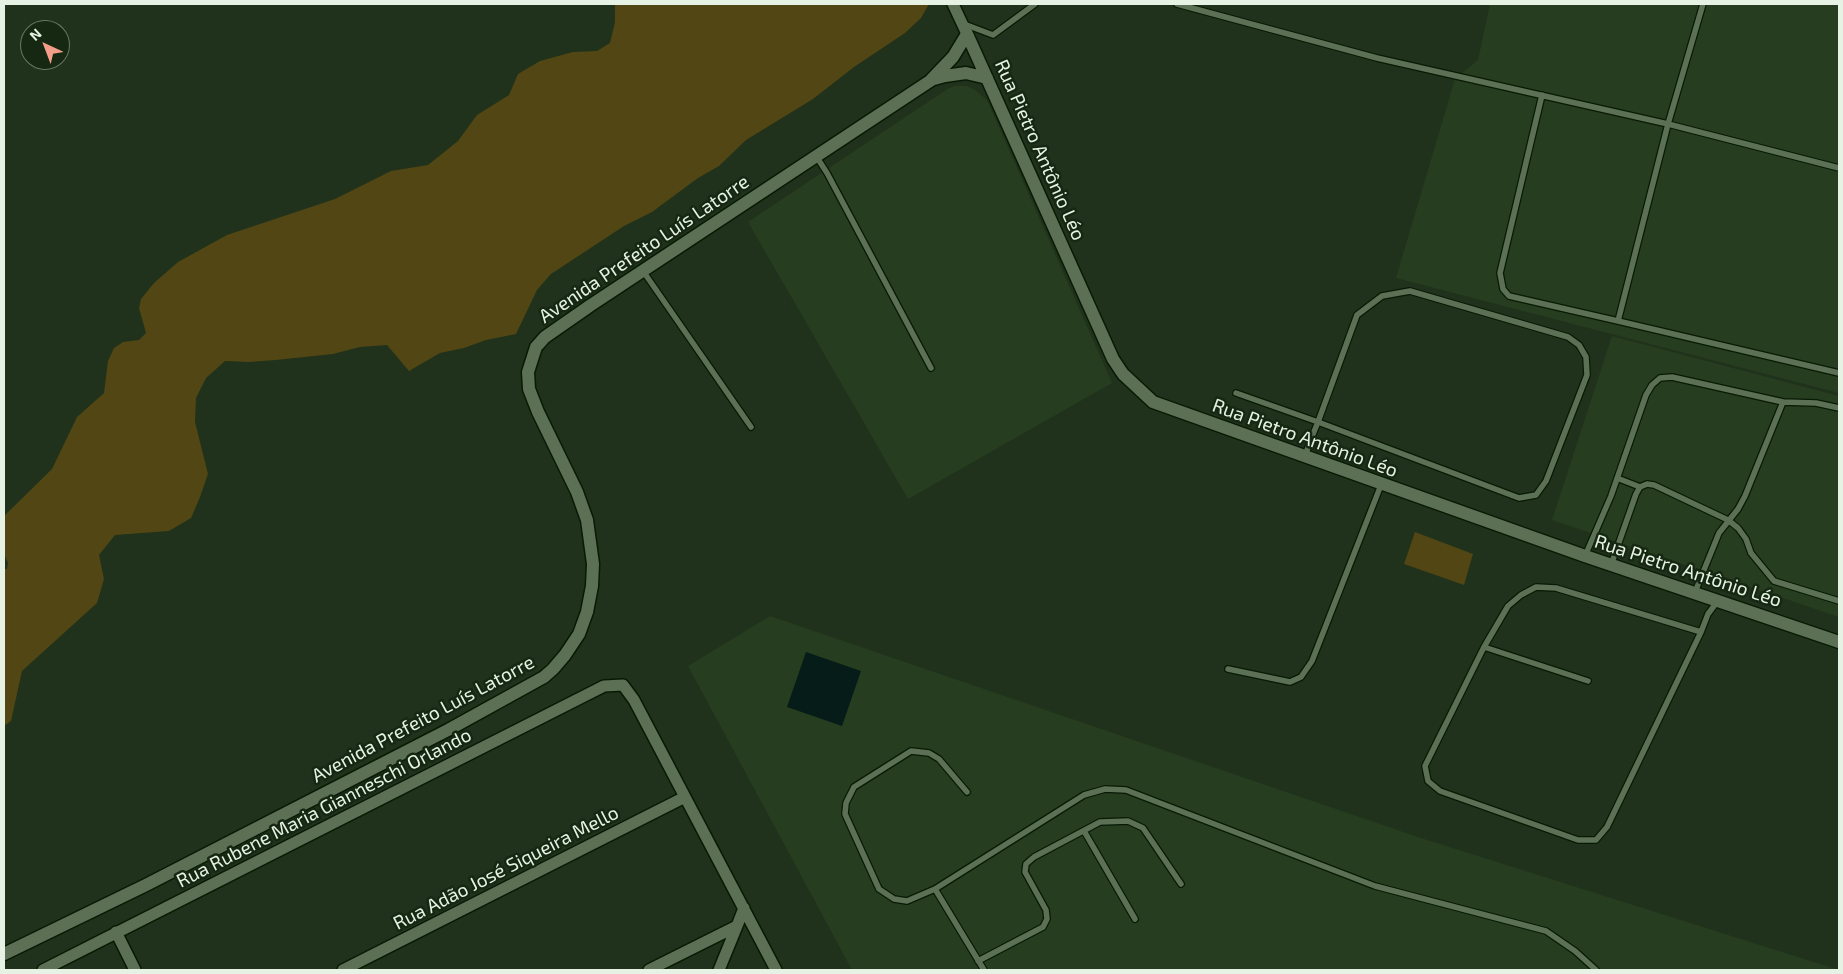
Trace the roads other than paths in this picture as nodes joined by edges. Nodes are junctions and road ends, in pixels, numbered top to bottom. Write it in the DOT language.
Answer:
graph roads {
  1 [pos="953,4"];
  2 [pos="1035,4"];
  3 [pos="1177,4"];
  4 [pos="1703,4"];
  5 [pos="964,28"];
  6 [pos="987,78"];
  7 [pos="930,81"];
  8 [pos="1542,95"];
  9 [pos="1668,124"];
  10 [pos="816,156"];
  11 [pos="1839,168"];
  12 [pos="643,271"];
  13 [pos="1618,321"];
  14 [pos="931,368"];
  15 [pos="1839,373"];
  16 [pos="1236,393"];
  17 [pos="1783,402"];
  18 [pos="1839,408"];
  19 [pos="1318,422"];
  20 [pos="751,427"];
  21 [pos="1305,457"];
  22 [pos="1617,478"];
  23 [pos="1381,485"];
  24 [pos="1640,487"];
  25 [pos="1728,520"];
  26 [pos="1585,556"];
  27 [pos="1611,565"];
  28 [pos="1695,592"];
  29 [pos="1718,600"];
  30 [pos="1839,601"];
  31 [pos="1701,632"];
  32 [pos="1839,642"];
  33 [pos="1484,647"];
  34 [pos="1228,669"];
  35 [pos="1588,682"];
  36 [pos="967,792"];
  37 [pos="685,797"];
  38 [pos="1084,831"];
  39 [pos="1181,884"];
  40 [pos="935,889"];
  41 [pos="744,908"];
  42 [pos="1135,919"];
  43 [pos="737,926"];
  44 [pos="116,932"];
  45 [pos="4,954"];
  46 [pos="978,961"];
  47 [pos="43,970"];
  48 [pos="136,970"];
  49 [pos="342,970"];
  50 [pos="649,970"];
  51 [pos="719,970"];
  52 [pos="776,970"];
  53 [pos="984,970"];
  54 [pos="1596,970"];
  1 -- 5 [label="street"];
  2 -- 5 [label="lane"];
  3 -- 8 [label="lane"];
  4 -- 9 [label="lane"];
  5 -- 6 [label="main road, Rua Pietro Antônio Léo"];
  5 -- 7 [label="main road, Avenida Prefeito Luís Latorre"];
  6 -- 7 [label="main road, Avenida Prefeito Luís Latorre"];
  6 -- 21 [label="main road, Rua Pietro Antônio Léo"];
  7 -- 10 [label="main road, Avenida Prefeito Luís Latorre"];
  8 -- 9 [label="lane"];
  8 -- 13 [label="lane"];
  9 -- 11 [label="lane"];
  9 -- 13 [label="lane"];
  10 -- 12 [label="main road, Avenida Prefeito Luís Latorre"];
  10 -- 14 [label="lane"];
  12 -- 20 [label="lane"];
  12 -- 45 [label="main road, Avenida Prefeito Luís Latorre"];
  13 -- 15 [label="lane"];
  16 -- 19 [label="lane"];
  17 -- 18 [label="lane"];
  17 -- 22 [label="lane"];
  17 -- 25 [label="lane"];
  19 -- 19 [label="lane"];
  19 -- 21 [label="lane"];
  21 -- 23 [label="main road, Rua Pietro Antônio Léo"];
  22 -- 24 [label="lane"];
  22 -- 26 [label="lane"];
  23 -- 26 [label="main road, Rua Pietro Antônio Léo"];
  23 -- 34 [label="lane"];
  24 -- 25 [label="lane"];
  24 -- 27 [label="lane"];
  25 -- 28 [label="lane"];
  25 -- 30 [label="lane"];
  26 -- 27 [label="main road, Rua Pietro Antônio Léo"];
  27 -- 28 [label="main road, Rua Pietro Antônio Léo"];
  28 -- 29 [label="main road, Rua Pietro Antônio Léo"];
  29 -- 31 [label="lane"];
  29 -- 32 [label="main road, Rua Pietro Antônio Léo"];
  31 -- 33 [label="lane"];
  31 -- 33 [label="lane"];
  33 -- 35 [label="lane"];
  36 -- 40 [label="lane"];
  37 -- 41 [label="street"];
  37 -- 44 [label="street, Rua Rubene Maria Gianneschi Orlando"];
  37 -- 49 [label="street, Rua Adão José Siqueira Mello"];
  38 -- 39 [label="lane"];
  38 -- 42 [label="lane"];
  38 -- 46 [label="lane"];
  40 -- 46 [label="lane"];
  40 -- 54 [label="lane"];
  41 -- 43 [label="street"];
  41 -- 52 [label="street"];
  43 -- 50 [label="street"];
  43 -- 51 [label="street"];
  44 -- 47 [label="street, Rua Rubene Maria Gianneschi Orlando"];
  44 -- 48 [label="street"];
  46 -- 53 [label="lane"];
}
